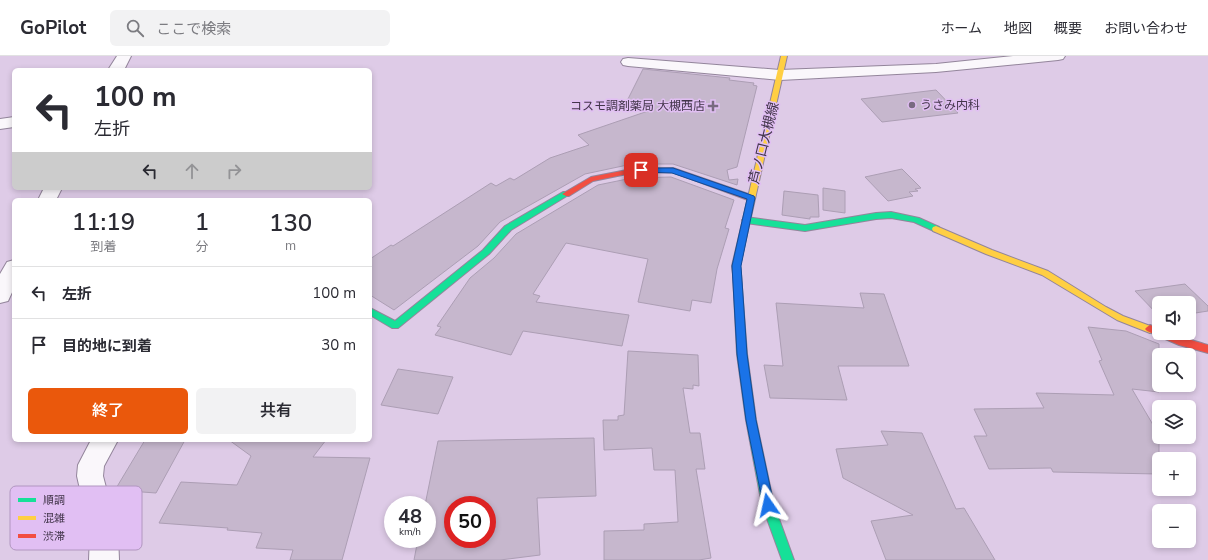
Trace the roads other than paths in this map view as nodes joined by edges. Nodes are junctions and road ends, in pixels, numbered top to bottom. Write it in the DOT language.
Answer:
graph roads {
  1 [pos="124,56"];
  2 [pos="784,56"];
  3 [pos="1058,56"];
  4 [pos="628,62"];
  5 [pos="117,68"];
  6 [pos="781,73"];
  7 [pos="12,122"];
  8 [pos="0,124"];
  9 [pos="751,198"];
  10 [pos="746,220"];
  11 [pos="12,271"];
  12 [pos="0,296"];
  13 [pos="372,312"];
  14 [pos="1208,349"];
  15 [pos="104,442"];
  16 [pos="92,486"];
  17 [pos="788,560"];
  1 -- 5 [label="street"];
  2 -- 6 [label="street, 芦ノ口大槻線"];
  3 -- 6 [label="street"];
  4 -- 6 [label="street"];
  6 -- 9 [label="street, 芦ノ口大槻線"];
  7 -- 8 [label="street"];
  9 -- 10 [label="street, 芦ノ口大槻線"];
  9 -- 13 [label="street"];
  10 -- 14 [label="street"];
  10 -- 17 [label="street, 芦ノ口大槻線"];
  11 -- 12 [label="street"];
  15 -- 16 [label="street"];
}
